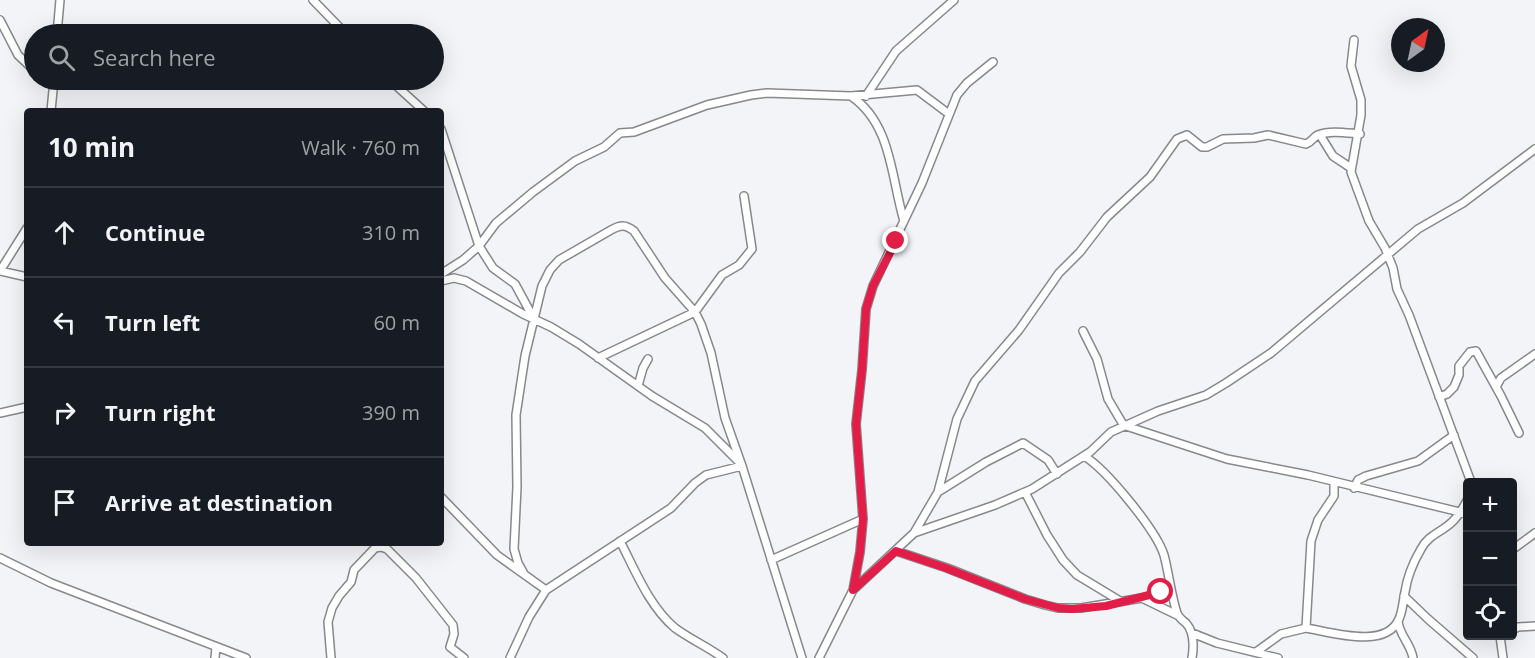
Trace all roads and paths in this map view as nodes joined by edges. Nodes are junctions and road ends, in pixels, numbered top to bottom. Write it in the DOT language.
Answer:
graph roads {
  1 [pos="60,0"];
  2 [pos="313,0"];
  3 [pos="954,0"];
  4 [pos="0,20"];
  5 [pos="58,24"];
  6 [pos="336,24"];
  7 [pos="1354,40"];
  8 [pos="24,61"];
  9 [pos="993,62"];
  10 [pos="52,90"];
  11 [pos="401,90"];
  12 [pos="867,94"];
  13 [pos="851,96"];
  14 [pos="863,104"];
  15 [pos="51,108"];
  16 [pos="421,108"];
  17 [pos="949,114"];
  18 [pos="1360,134"];
  19 [pos="1320,135"];
  20 [pos="444,144"];
  21 [pos="1535,149"];
  22 [pos="1351,168"];
  23 [pos="744,196"];
  24 [pos="904,221"];
  25 [pos="24,233"];
  26 [pos="479,246"];
  27 [pos="1386,254"];
  28 [pos="0,271"];
  29 [pos="444,272"];
  30 [pos="24,276"];
  31 [pos="444,280"];
  32 [pos="695,312"];
  33 [pos="534,319"];
  34 [pos="1083,331"];
  35 [pos="1535,354"];
  36 [pos="598,358"];
  37 [pos="648,358"];
  38 [pos="638,386"];
  39 [pos="1496,387"];
  40 [pos="1439,397"];
  41 [pos="24,408"];
  42 [pos="0,413"];
  43 [pos="1125,426"];
  44 [pos="1519,433"];
  45 [pos="1454,435"];
  46 [pos="1084,456"];
  47 [pos="742,465"];
  48 [pos="1057,474"];
  49 [pos="1469,478"];
  50 [pos="1334,482"];
  51 [pos="1354,488"];
  52 [pos="938,492"];
  53 [pos="1025,492"];
  54 [pos="444,500"];
  55 [pos="1463,513"];
  56 [pos="1463,514"];
  57 [pos="863,519"];
  58 [pos="914,533"];
  59 [pos="1535,533"];
  60 [pos="620,541"];
  61 [pos="1517,546"];
  62 [pos="896,551"];
  63 [pos="0,558"];
  64 [pos="771,560"];
  65 [pos="524,574"];
  66 [pos="546,590"];
  67 [pos="853,590"];
  68 [pos="1171,590"];
  69 [pos="1404,596"];
  70 [pos="1142,598"];
  71 [pos="1120,601"];
  72 [pos="1177,615"];
  73 [pos="1398,621"];
  74 [pos="1535,626"];
  75 [pos="1306,628"];
  76 [pos="1517,628"];
  77 [pos="1192,633"];
  78 [pos="1502,640"];
  79 [pos="216,647"];
  80 [pos="1256,652"];
  81 [pos="215,658"];
  82 [pos="246,658"];
  83 [pos="331,658"];
  84 [pos="464,658"];
  85 [pos="510,658"];
  86 [pos="723,658"];
  87 [pos="802,658"];
  88 [pos="819,658"];
  89 [pos="1192,658"];
  90 [pos="1278,658"];
  91 [pos="1413,658"];
  92 [pos="1473,658"];
  93 [pos="1503,658"];
  1 -- 5 [label="street"];
  2 -- 6 [label="street"];
  3 -- 12 [label="street"];
  4 -- 8 [label="street"];
  7 -- 18 [label="street"];
  9 -- 17 [label="street"];
  10 -- 15 [label="street"];
  11 -- 16 [label="street"];
  12 -- 13 [label="street"];
  12 -- 14 [label="street"];
  12 -- 17 [label="street"];
  13 -- 14 [label="street"];
  13 -- 26 [label="street"];
  14 -- 24 [label="street"];
  17 -- 24 [label="street"];
  18 -- 19 [label="street"];
  18 -- 22 [label="street"];
  19 -- 22 [label="street"];
  19 -- 52 [label="street"];
  20 -- 26 [label="street"];
  21 -- 27 [label="street"];
  22 -- 27 [label="street"];
  23 -- 32 [label="street"];
  24 -- 57 [label="street"];
  25 -- 28 [label="street"];
  26 -- 29 [label="street"];
  26 -- 33 [label="street"];
  27 -- 40 [label="street"];
  27 -- 43 [label="street"];
  28 -- 30 [label="street"];
  31 -- 33 [label="street"];
  32 -- 33 [label="street"];
  32 -- 36 [label="street"];
  32 -- 47 [label="street"];
  33 -- 36 [label="street"];
  33 -- 65 [label="street"];
  34 -- 43 [label="street"];
  35 -- 39 [label="street"];
  36 -- 38 [label="street"];
  37 -- 38 [label="street"];
  38 -- 47 [label="street"];
  39 -- 40 [label="street"];
  39 -- 44 [label="street"];
  40 -- 45 [label="street"];
  41 -- 42 [label="street"];
  43 -- 46 [label="street"];
  43 -- 50 [label="street"];
  45 -- 49 [label="street"];
  45 -- 51 [label="street"];
  46 -- 48 [label="street"];
  46 -- 68 [label="street"];
  47 -- 60 [label="street"];
  47 -- 64 [label="street"];
  48 -- 52 [label="street"];
  48 -- 53 [label="street"];
  50 -- 51 [label="street"];
  50 -- 75 [label="street"];
  51 -- 55 [label="street"];
  52 -- 58 [label="street"];
  53 -- 58 [label="street"];
  53 -- 71 [label="street"];
  54 -- 65 [label="street"];
  56 -- 69 [label="street"];
  57 -- 64 [label="street"];
  57 -- 67 [label="street"];
  58 -- 62 [label="street"];
  59 -- 61 [label="street"];
  60 -- 66 [label="street"];
  60 -- 86 [label="street"];
  62 -- 67 [label="street"];
  62 -- 71 [label="street"];
  63 -- 79 [label="street"];
  64 -- 87 [label="street"];
  65 -- 66 [label="street"];
  66 -- 85 [label="street"];
  67 -- 88 [label="street"];
  68 -- 70 [label="street"];
  68 -- 72 [label="street"];
  69 -- 73 [label="street"];
  69 -- 92 [label="street"];
  70 -- 71 [label="street"];
  70 -- 72 [label="street"];
  72 -- 77 [label="street"];
  73 -- 75 [label="street"];
  73 -- 91 [label="street"];
  74 -- 76 [label="street"];
  75 -- 80 [label="street"];
  77 -- 80 [label="street"];
  77 -- 89 [label="street"];
  78 -- 93 [label="street"];
  79 -- 81 [label="street"];
  79 -- 82 [label="street"];
  80 -- 90 [label="street"];
  83 -- 84 [label="street"];
}
